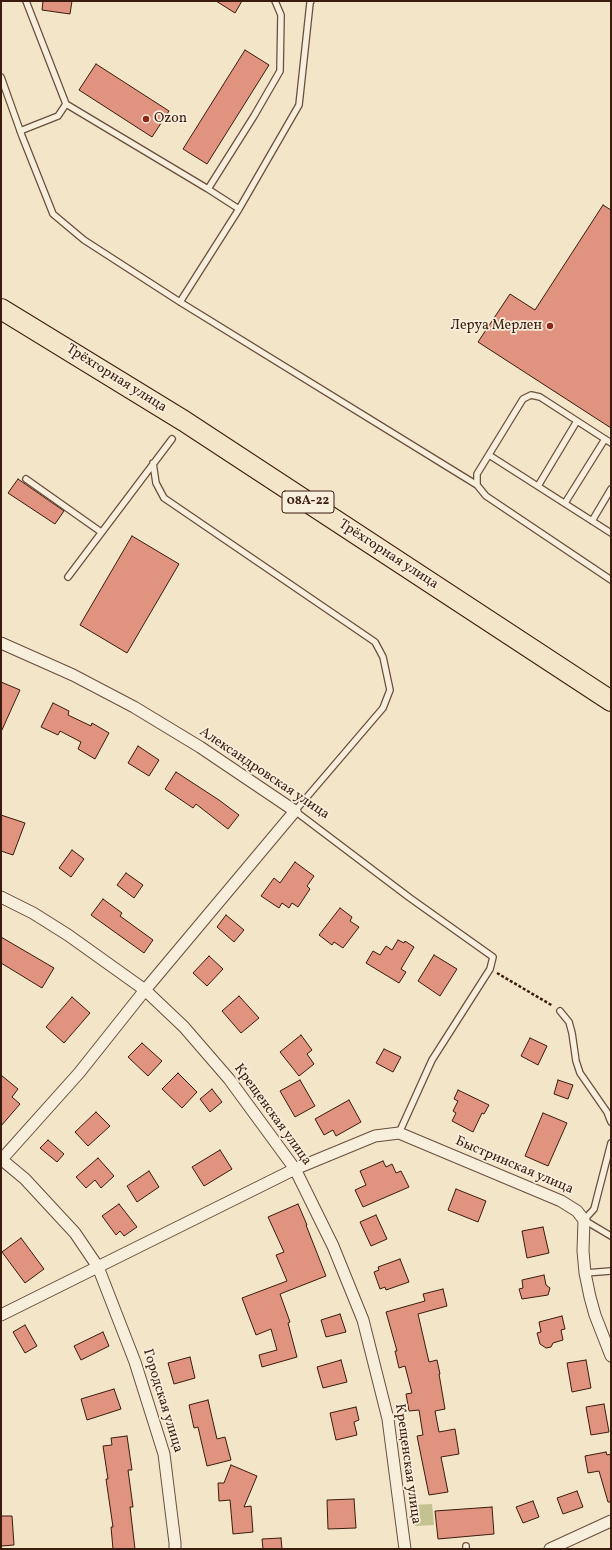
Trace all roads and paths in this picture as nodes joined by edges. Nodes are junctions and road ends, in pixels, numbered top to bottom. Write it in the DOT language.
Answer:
graph roads {
  1 [pos="26,1"];
  2 [pos="275,1"];
  3 [pos="311,1"];
  4 [pos="1,77"];
  5 [pos="66,104"];
  6 [pos="20,131"];
  7 [pos="208,189"];
  8 [pos="239,209"];
  9 [pos="180,302"];
  10 [pos="1,309"];
  11 [pos="577,421"];
  12 [pos="172,439"];
  13 [pos="605,439"];
  14 [pos="611,443"];
  15 [pos="489,455"];
  16 [pos="153,463"];
  17 [pos="26,479"];
  18 [pos="477,485"];
  19 [pos="538,486"];
  20 [pos="611,489"];
  21 [pos="565,503"];
  22 [pos="592,521"];
  23 [pos="101,532"];
  24 [pos="611,533"];
  25 [pos="68,577"];
  26 [pos="611,580"];
  27 [pos="1,643"];
  28 [pos="611,701"];
  29 [pos="295,811"];
  30 [pos="1,897"];
  31 [pos="490,969"];
  32 [pos="145,990"];
  33 [pos="560,1011"];
  34 [pos="611,1122"];
  35 [pos="399,1133"];
  36 [pos="611,1143"];
  37 [pos="1,1159"];
  38 [pos="295,1169"];
  39 [pos="584,1220"];
  40 [pos="611,1236"];
  41 [pos="98,1267"];
  42 [pos="611,1271"];
  43 [pos="584,1273"];
  44 [pos="1,1315"];
  45 [pos="611,1356"];
  46 [pos="611,1521"];
  47 [pos="175,1549"];
  48 [pos="404,1549"];
  49 [pos="550,1549"];
  1 -- 5 [label="lane"];
  2 -- 7 [label="lane"];
  3 -- 8 [label="lane"];
  4 -- 6 [label="lane"];
  5 -- 6 [label="lane"];
  5 -- 7 [label="lane"];
  6 -- 9 [label="lane"];
  7 -- 8 [label="lane"];
  8 -- 9 [label="lane"];
  9 -- 18 [label="lane"];
  10 -- 28 [label="highway, Трёхгорная улица / 08А-22"];
  11 -- 13 [label="lane"];
  11 -- 15 [label="lane"];
  11 -- 19 [label="lane"];
  12 -- 16 [label="lane"];
  13 -- 14 [label="lane"];
  13 -- 21 [label="lane"];
  15 -- 18 [label="lane"];
  15 -- 19 [label="lane"];
  16 -- 23 [label="lane"];
  16 -- 29 [label="lane"];
  17 -- 23 [label="lane"];
  18 -- 26 [label="lane"];
  19 -- 21 [label="lane"];
  20 -- 22 [label="lane"];
  21 -- 22 [label="lane"];
  22 -- 24 [label="lane"];
  23 -- 25 [label="lane"];
  27 -- 29 [label="street, Александровская улица"];
  29 -- 31 [label="lane, Александровская улица"];
  29 -- 32 [label="street"];
  30 -- 32 [label="street, Крещенская улица"];
  31 -- 33 [label="path"];
  31 -- 35 [label="lane"];
  32 -- 37 [label="street"];
  32 -- 38 [label="street, Крещенская улица"];
  33 -- 34 [label="lane"];
  35 -- 38 [label="street, Быстринская улица"];
  35 -- 39 [label="street, Быстринская улица"];
  36 -- 39 [label="lane"];
  37 -- 41 [label="street, Городская улица"];
  38 -- 41 [label="street, Быстринская улица"];
  38 -- 48 [label="street, Крещенская улица"];
  39 -- 40 [label="lane"];
  39 -- 43 [label="street"];
  41 -- 44 [label="street, Быстринская улица"];
  41 -- 47 [label="street, Городская улица"];
  42 -- 43 [label="lane"];
  43 -- 45 [label="street"];
  46 -- 49 [label="street"];
}
